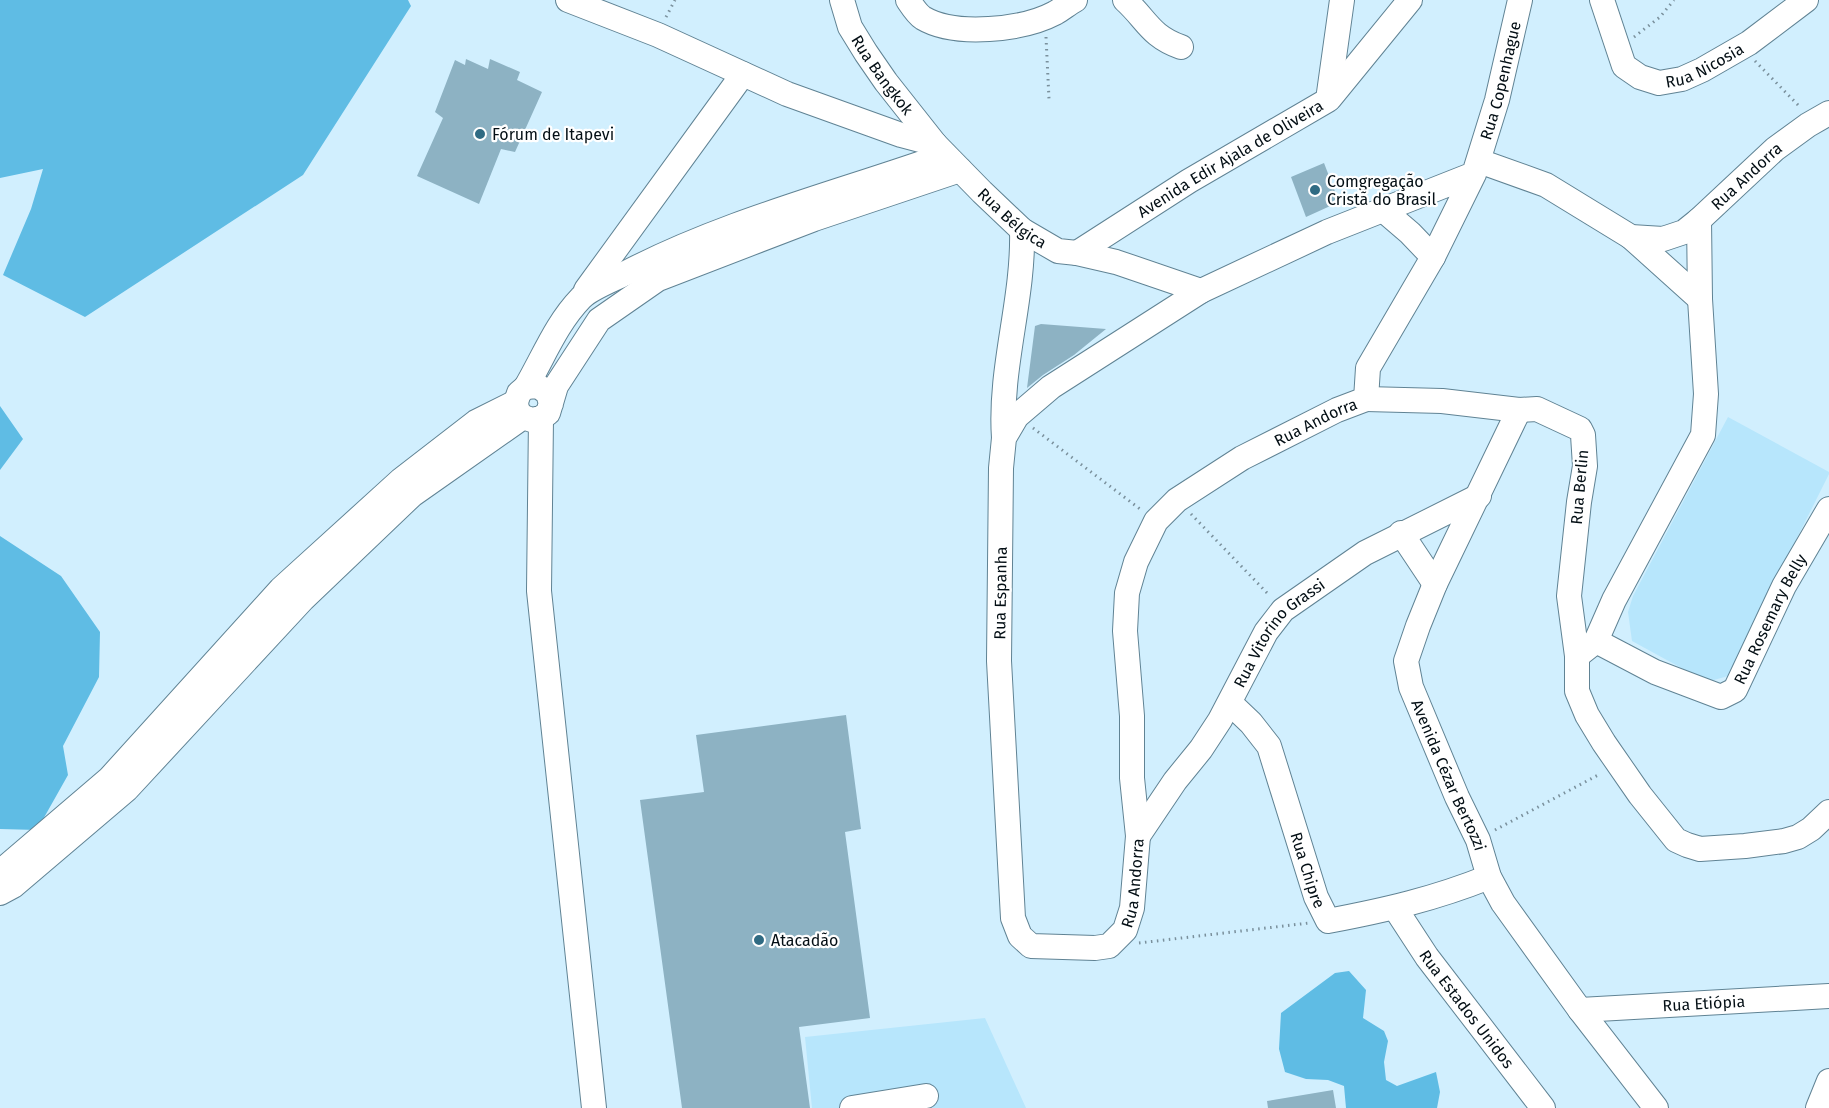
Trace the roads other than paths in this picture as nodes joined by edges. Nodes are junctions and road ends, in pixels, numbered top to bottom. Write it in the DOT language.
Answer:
graph roads {
  1 [pos="568,0"];
  2 [pos="842,0"];
  3 [pos="908,0"];
  4 [pos="1074,0"];
  5 [pos="1125,0"];
  6 [pos="1342,0"];
  7 [pos="1410,0"];
  8 [pos="1520,0"];
  9 [pos="1602,0"];
  10 [pos="1806,0"];
  11 [pos="1181,47"];
  12 [pos="743,74"];
  13 [pos="1328,100"];
  14 [pos="1822,117"];
  15 [pos="947,156"];
  16 [pos="1477,168"];
  17 [pos="1382,209"];
  18 [pos="1700,220"];
  19 [pos="1022,230"];
  20 [pos="1631,237"];
  21 [pos="1077,253"];
  22 [pos="1433,257"];
  23 [pos="1201,291"];
  24 [pos="582,296"];
  25 [pos="1700,299"];
  26 [pos="1366,399"];
  27 [pos="531,406"];
  28 [pos="1520,410"];
  29 [pos="1004,438"];
  30 [pos="1479,496"];
  31 [pos="1829,508"];
  32 [pos="1401,533"];
  33 [pos="1435,584"];
  34 [pos="1596,641"];
  35 [pos="1577,656"];
  36 [pos="1230,703"];
  37 [pos="1132,778"];
  38 [pos="1175,781"];
  39 [pos="1829,812"];
  40 [pos="1138,836"];
  41 [pos="0,872"];
  42 [pos="1489,878"];
  43 [pos="0,893"];
  44 [pos="1395,908"];
  45 [pos="1076,948"];
  46 [pos="1829,996"];
  47 [pos="1580,1010"];
  48 [pos="1829,1081"];
  49 [pos="926,1096"];
  50 [pos="594,1108"];
  51 [pos="852,1108"];
  52 [pos="1543,1108"];
  53 [pos="1656,1108"];
  54 [pos="1818,1108"];
  1 -- 12 [label="street, Rua Bélgica"];
  2 -- 15 [label="street, Rua Bangkok"];
  3 -- 4 [label="street"];
  5 -- 11 [label="street"];
  6 -- 13 [label="street, Avenida Edir Ajala de Oliveira"];
  7 -- 13 [label="street"];
  8 -- 16 [label="street, Rua Copenhague"];
  9 -- 10 [label="street, Rua Nicosia"];
  12 -- 15 [label="street, Rua Bélgica"];
  12 -- 24 [label="street"];
  13 -- 21 [label="street, Avenida Edir Ajala de Oliveira"];
  14 -- 18 [label="street, Rua Andorra"];
  15 -- 19 [label="street, Rua Bélgica"];
  15 -- 24 [label="street"];
  15 -- 27 [label="street"];
  16 -- 17 [label="street"];
  16 -- 20 [label="street, Rua Andorra"];
  16 -- 22 [label="street, Rua Andorra"];
  17 -- 22 [label="street"];
  17 -- 23 [label="street"];
  18 -- 20 [label="street, Rua Andorra"];
  18 -- 25 [label="street"];
  19 -- 21 [label="street, Rua Bélgica"];
  19 -- 29 [label="street"];
  20 -- 25 [label="street"];
  21 -- 23 [label="street, Rua Bélgica"];
  22 -- 26 [label="street, Rua Andorra"];
  23 -- 29 [label="street, Rua Espanha"];
  24 -- 27 [label="street"];
  25 -- 34 [label="street"];
  26 -- 28 [label="street, Rua Berlin"];
  26 -- 37 [label="street, Rua Andorra"];
  27 -- 41 [label="street"];
  27 -- 43 [label="street"];
  27 -- 50 [label="street"];
  28 -- 30 [label="street, Avenida Cézar Bertozzi"];
  28 -- 35 [label="street, Rua Berlin"];
  29 -- 45 [label="street, Rua Espanha"];
  30 -- 32 [label="street, Rua Vitorino Grassi"];
  30 -- 33 [label="street, Avenida Cézar Bertozzi"];
  31 -- 34 [label="street, Rua Rosemary Belly"];
  32 -- 33 [label="street"];
  32 -- 36 [label="street, Rua Vitorino Grassi"];
  33 -- 42 [label="street, Avenida Cézar Bertozzi"];
  34 -- 35 [label="street"];
  35 -- 39 [label="street"];
  36 -- 38 [label="street, Rua Vitorino Grassi"];
  36 -- 44 [label="street, Rua Chipre"];
  37 -- 38 [label="street"];
  37 -- 40 [label="street, Rua Andorra"];
  38 -- 40 [label="street, Rua Vitorino Grassi"];
  40 -- 45 [label="street, Rua Andorra"];
  42 -- 44 [label="street, Rua Chipre"];
  42 -- 47 [label="street, Avenida Cézar Bertozzi"];
  44 -- 52 [label="street, Rua Estados Unidos"];
  46 -- 47 [label="street, Rua Etiópia"];
  47 -- 53 [label="street, Avenida Cézar Bertozzi"];
  48 -- 54 [label="street"];
  49 -- 51 [label="street"];
}
